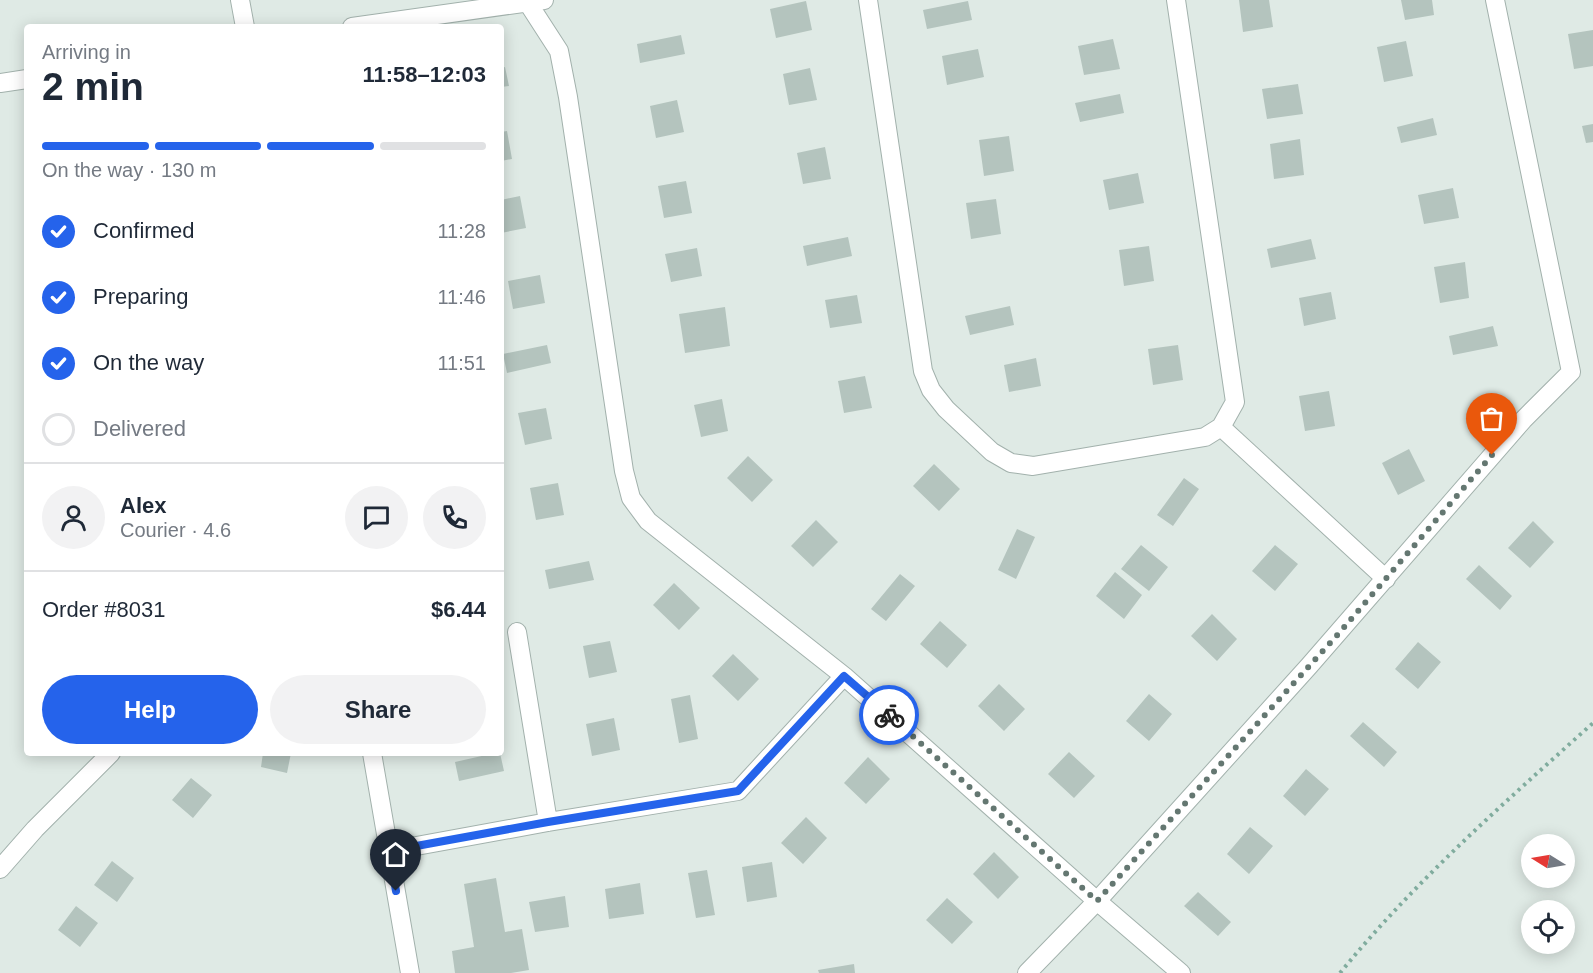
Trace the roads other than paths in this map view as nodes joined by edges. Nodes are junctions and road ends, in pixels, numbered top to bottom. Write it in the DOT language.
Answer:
graph roads {
  1 [pos="240,0"];
  2 [pos="868,0"];
  3 [pos="1176,0"];
  4 [pos="1495,0"];
  5 [pos="536,1"];
  6 [pos="244,24"];
  7 [pos="373,24"];
  8 [pos="24,79"];
  9 [pos="0,83"];
  10 [pos="1221,427"];
  11 [pos="1386,579"];
  12 [pos="517,632"];
  13 [pos="844,676"];
  14 [pos="108,756"];
  15 [pos="373,756"];
  16 [pos="548,822"];
  17 [pos="389,851"];
  18 [pos="0,868"];
  19 [pos="1097,901"];
  20 [pos="410,973"];
  21 [pos="1027,973"];
  22 [pos="1181,973"];
  1 -- 6 [label="street"];
  2 -- 10 [label="street"];
  3 -- 10 [label="street"];
  4 -- 11 [label="street"];
  5 -- 7 [label="street"];
  5 -- 13 [label="street"];
  8 -- 9 [label="street"];
  10 -- 11 [label="street"];
  11 -- 19 [label="street"];
  12 -- 16 [label="street"];
  13 -- 16 [label="street"];
  13 -- 19 [label="street"];
  14 -- 18 [label="street"];
  15 -- 17 [label="street"];
  16 -- 17 [label="street"];
  17 -- 20 [label="street"];
  19 -- 21 [label="street"];
  19 -- 22 [label="street"];
}
